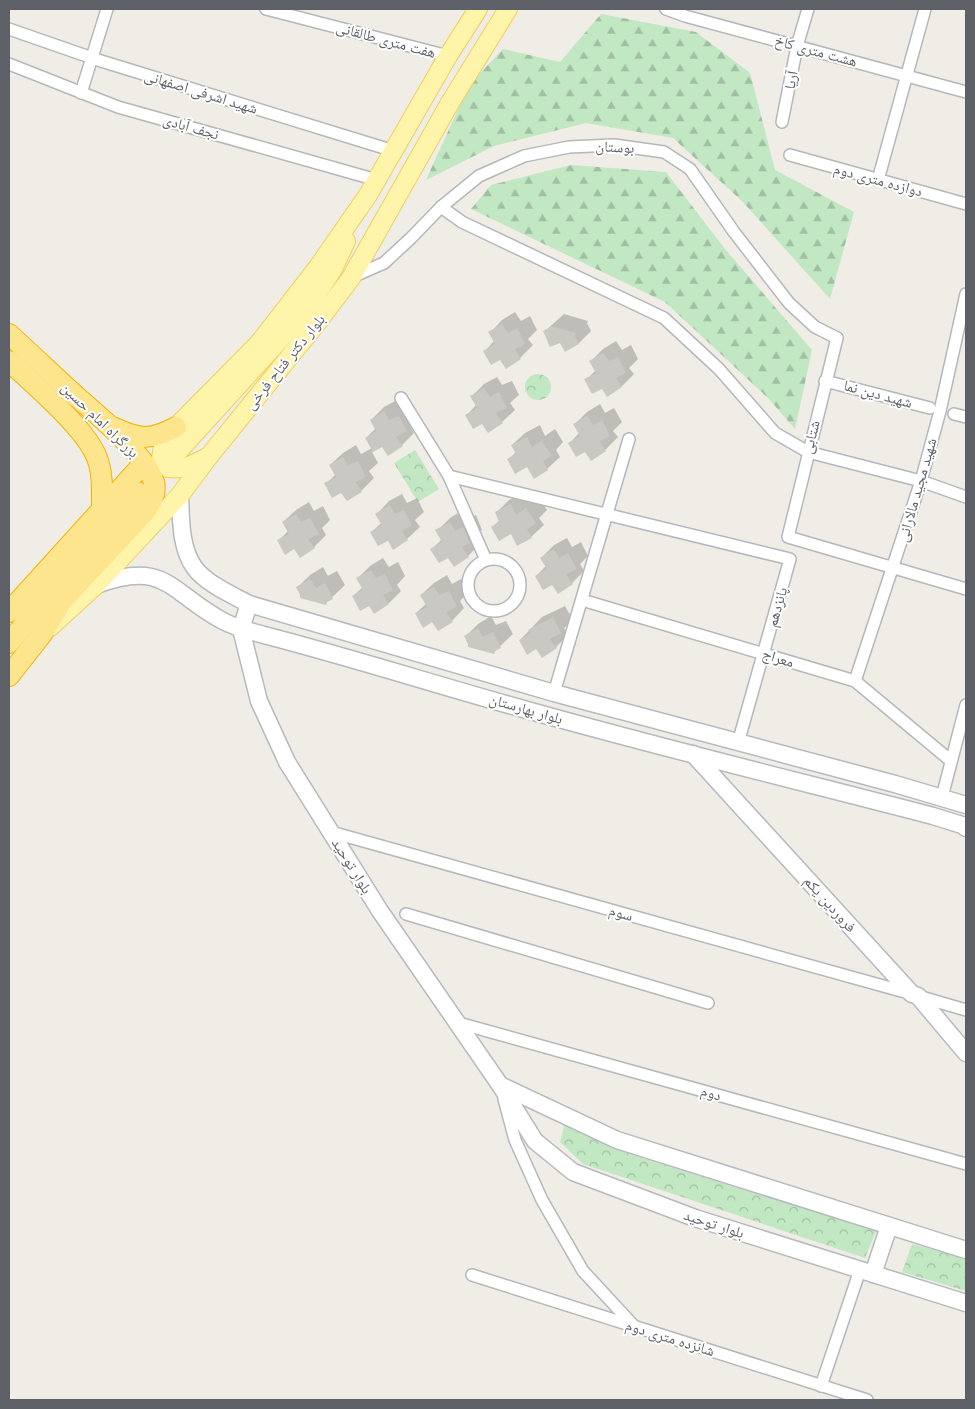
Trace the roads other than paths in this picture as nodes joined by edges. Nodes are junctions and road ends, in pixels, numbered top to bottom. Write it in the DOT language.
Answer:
graph roads {
  1 [pos="107,9"];
  2 [pos="266,9"];
  3 [pos="478,9"];
  4 [pos="508,9"];
  5 [pos="666,9"];
  6 [pos="808,9"];
  7 [pos="925,9"];
  8 [pos="9,29"];
  9 [pos="797,46"];
  10 [pos="448,56"];
  11 [pos="92,58"];
  12 [pos="9,64"];
  13 [pos="906,76"];
  14 [pos="966,92"];
  15 [pos="81,93"];
  16 [pos="782,122"];
  17 [pos="394,151"];
  18 [pos="790,156"];
  19 [pos="878,180"];
  20 [pos="372,188"];
  21 [pos="966,204"];
  22 [pos="441,207"];
  23 [pos="351,278"];
  24 [pos="966,294"];
  25 [pos="9,334"];
  26 [pos="836,338"];
  27 [pos="36,359"];
  28 [pos="15,367"];
  29 [pos="825,381"];
  30 [pos="401,398"];
  31 [pos="930,408"];
  32 [pos="954,414"];
  33 [pos="966,418"];
  34 [pos="108,424"];
  35 [pos="176,427"];
  36 [pos="629,439"];
  37 [pos="808,452"];
  38 [pos="176,455"];
  39 [pos="210,455"];
  40 [pos="144,463"];
  41 [pos="449,476"];
  42 [pos="921,481"];
  43 [pos="140,493"];
  44 [pos="180,495"];
  45 [pos="966,497"];
  46 [pos="102,508"];
  47 [pos="607,514"];
  48 [pos="486,560"];
  49 [pos="893,567"];
  50 [pos="96,585"];
  51 [pos="966,589"];
  52 [pos="582,600"];
  53 [pos="249,604"];
  54 [pos="9,612"];
  55 [pos="242,629"];
  56 [pos="42,634"];
  57 [pos="9,643"];
  58 [pos="764,653"];
  59 [pos="9,676"];
  60 [pos="855,681"];
  61 [pos="554,693"];
  62 [pos="966,705"];
  63 [pos="702,733"];
  64 [pos="738,742"];
  65 [pos="693,754"];
  66 [pos="951,761"];
  67 [pos="942,797"];
  68 [pos="966,805"];
  69 [pos="966,828"];
  70 [pos="331,832"];
  71 [pos="406,914"];
  72 [pos="915,995"];
  73 [pos="708,1003"];
  74 [pos="966,1010"];
  75 [pos="455,1022"];
  76 [pos="966,1053"];
  77 [pos="500,1085"];
  78 [pos="966,1164"];
  79 [pos="889,1226"];
  80 [pos="966,1250"];
  81 [pos="866,1272"];
  82 [pos="472,1276"];
  83 [pos="966,1303"];
  84 [pos="634,1326"];
  85 [pos="821,1386"];
  86 [pos="867,1400"];
  1 -- 11 [label="street"];
  2 -- 10 [label="street, هفت متری طالقانی"];
  3 -- 10 [label="main road"];
  4 -- 23 [label="main road, بلوار دکتر فتاح فرخی"];
  5 -- 9 [label="street, هشت متری کاخ"];
  6 -- 9 [label="street, آریا"];
  7 -- 13 [label="street"];
  8 -- 11 [label="street, شهید اشرفی اصفهانی"];
  9 -- 13 [label="street, هشت متری کاخ"];
  9 -- 16 [label="street, آریا"];
  10 -- 17 [label="main road"];
  11 -- 15 [label="street"];
  11 -- 17 [label="street, شهید اشرفی اصفهانی"];
  12 -- 15 [label="street, نجف آبادی"];
  13 -- 14 [label="street, هشت متری کاخ"];
  13 -- 19 [label="street"];
  15 -- 20 [label="street, نجف آبادی"];
  17 -- 20 [label="main road"];
  18 -- 19 [label="street, دوازده متری دوم"];
  19 -- 21 [label="street, دوازده متری دوم"];
  20 -- 35 [label="main road"];
  20 -- 38 [label="main road"];
  22 -- 23 [label="street, بوستان"];
  22 -- 26 [label="street, بوستان"];
  22 -- 37 [label="street"];
  23 -- 39 [label="main road, بلوار دکتر فتاح فرخی"];
  24 -- 42 [label="street, شهید مجید مالارانی"];
  25 -- 27 [label="highway, بزرگراه امام حسین"];
  26 -- 29 [label="street, شتابی"];
  27 -- 28 [label="highway"];
  27 -- 34 [label="highway, بزرگراه امام حسین"];
  28 -- 46 [label="highway, بزرگراه امام حسین"];
  29 -- 31 [label="street, شهید دین نما"];
  29 -- 37 [label="street, شتابی"];
  30 -- 41 [label="street"];
  32 -- 33 [label="street"];
  34 -- 35 [label="highway"];
  34 -- 40 [label="highway, بزرگراه امام حسین"];
  35 -- 39 [label="main road"];
  36 -- 47 [label="street"];
  37 -- 42 [label="street"];
  37 -- 49 [label="street, شتابی"];
  39 -- 44 [label="main road, بلوار دکتر فتاح فرخی"];
  40 -- 46 [label="highway"];
  40 -- 56 [label="highway, بزرگراه امام حسین"];
  41 -- 47 [label="street"];
  41 -- 48 [label="street"];
  42 -- 45 [label="street"];
  42 -- 49 [label="street, شهید مجید مالارانی"];
  43 -- 57 [label="highway"];
  44 -- 50 [label="main road, بلوار دکتر فتاح فرخی"];
  44 -- 53 [label="main road, بلوار بهارستان"];
  46 -- 54 [label="highway"];
  47 -- 52 [label="street"];
  47 -- 58 [label="street, پانزدهم"];
  48 -- 48 [label="street"];
  49 -- 51 [label="street"];
  49 -- 60 [label="street, شهید مجید مالارانی"];
  50 -- 55 [label="main road, بلوار بهارستان"];
  50 -- 56 [label="main road, بلوار دکتر فتاح فرخی"];
  52 -- 58 [label="street, معراج"];
  52 -- 61 [label="street"];
  53 -- 55 [label="main road"];
  53 -- 61 [label="main road, بلوار بهارستان"];
  55 -- 65 [label="main road, بلوار بهارستان"];
  55 -- 70 [label="main road, بلوار توحید"];
  56 -- 59 [label="highway, بلوار دکتر فتاح فرخی"];
  58 -- 60 [label="street, معراج"];
  58 -- 64 [label="street, پانزدهم"];
  60 -- 66 [label="street, معراج"];
  61 -- 63 [label="main road, بلوار بهارستان"];
  62 -- 66 [label="street"];
  63 -- 64 [label="main road, بلوار بهارستان"];
  63 -- 65 [label="main road"];
  64 -- 67 [label="main road, بلوار بهارستان"];
  65 -- 69 [label="main road, بلوار بهارستان"];
  65 -- 72 [label="main road, فروردین یکم"];
  66 -- 67 [label="street"];
  67 -- 68 [label="main road, بلوار بهارستان"];
  70 -- 72 [label="street, سوم"];
  70 -- 75 [label="main road, بلوار توحید"];
  71 -- 73 [label="street"];
  72 -- 74 [label="street"];
  72 -- 76 [label="main road, فروردین یکم"];
  75 -- 77 [label="main road, بلوار توحید"];
  75 -- 78 [label="street, دوم"];
  77 -- 79 [label="main road, بلوار توحید"];
  77 -- 81 [label="main road, بلوار توحید"];
  77 -- 84 [label="street"];
  79 -- 80 [label="main road, بلوار توحید"];
  79 -- 81 [label="main road"];
  81 -- 83 [label="main road, بلوار توحید"];
  81 -- 85 [label="street"];
  82 -- 84 [label="street, شانزده متری دوم"];
  84 -- 85 [label="street, شانزده متری دوم"];
  85 -- 86 [label="street, شانزده متری دوم"];
}
